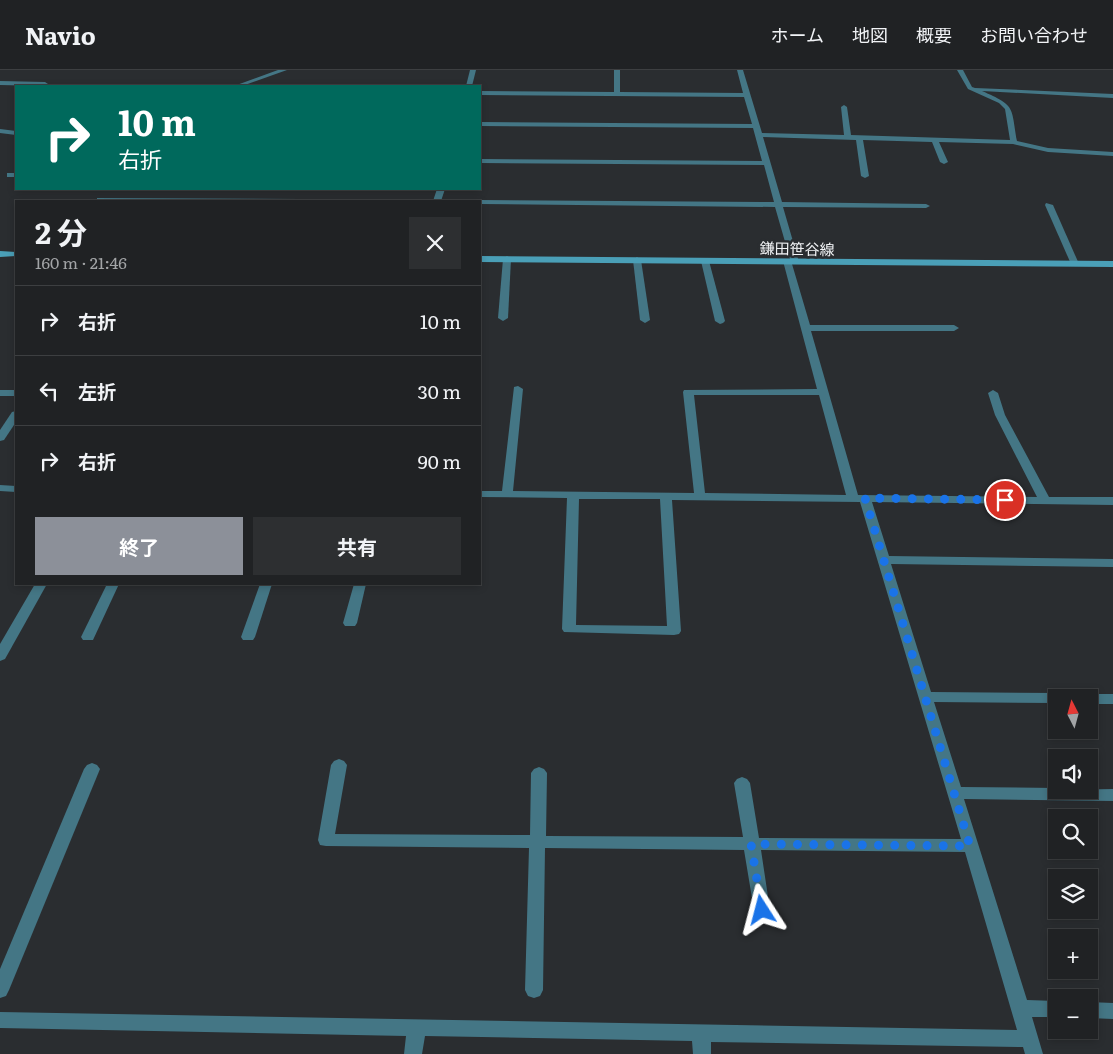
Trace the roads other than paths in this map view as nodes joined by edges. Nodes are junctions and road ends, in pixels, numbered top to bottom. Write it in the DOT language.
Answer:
graph roads {
  1 [pos="284,70"];
  2 [pos="473,70"];
  3 [pos="617,70"];
  4 [pos="740,70"];
  5 [pos="960,70"];
  6 [pos="0,83"];
  7 [pos="45,84"];
  8 [pos="239,85"];
  9 [pos="469,85"];
  10 [pos="970,88"];
  11 [pos="481,93"];
  12 [pos="618,94"];
  13 [pos="747,94"];
  14 [pos="1113,96"];
  15 [pos="844,108"];
  16 [pos="481,124"];
  17 [pos="756,126"];
  18 [pos="0,131"];
  19 [pos="15,133"];
  20 [pos="759,136"];
  21 [pos="848,138"];
  22 [pos="859,138"];
  23 [pos="935,140"];
  24 [pos="1014,142"];
  25 [pos="1113,154"];
  26 [pos="481,161"];
  27 [pos="944,162"];
  28 [pos="767,163"];
  29 [pos="865,176"];
  30 [pos="109,190"];
  31 [pos="101,200"];
  32 [pos="481,202"];
  33 [pos="778,205"];
  34 [pos="1049,205"];
  35 [pos="926,206"];
  36 [pos="0,254"];
  37 [pos="15,254"];
  38 [pos="481,259"];
  39 [pos="507,259"];
  40 [pos="637,260"];
  41 [pos="705,261"];
  42 [pos="791,262"];
  43 [pos="1074,264"];
  44 [pos="1113,264"];
  45 [pos="503,318"];
  46 [pos="645,320"];
  47 [pos="720,321"];
  48 [pos="806,328"];
  49 [pos="954,328"];
  50 [pos="518,389"];
  51 [pos="824,392"];
  52 [pos="0,393"];
  53 [pos="15,393"];
  54 [pos="994,393"];
  55 [pos="15,416"];
  56 [pos="0,438"];
  57 [pos="0,488"];
  58 [pos="15,489"];
  59 [pos="481,494"];
  60 [pos="506,494"];
  61 [pos="573,494"];
  62 [pos="666,496"];
  63 [pos="700,496"];
  64 [pos="859,498"];
  65 [pos="1044,501"];
  66 [pos="1113,501"];
  67 [pos="883,560"];
  68 [pos="1113,563"];
  69 [pos="40,585"];
  70 [pos="114,585"];
  71 [pos="266,585"];
  72 [pos="360,585"];
  73 [pos="350,623"];
  74 [pos="88,637"];
  75 [pos="248,637"];
  76 [pos="0,656"];
  77 [pos="925,697"];
  78 [pos="1048,698"];
  79 [pos="1098,699"];
  80 [pos="1113,699"];
  81 [pos="339,765"];
  82 [pos="92,769"];
  83 [pos="540,773"];
  84 [pos="742,783"];
  85 [pos="955,793"];
  86 [pos="1113,795"];
  87 [pos="538,842"];
  88 [pos="751,844"];
  89 [pos="970,846"];
  90 [pos="762,910"];
  91 [pos="0,990"];
  92 [pos="534,990"];
  93 [pos="1020,1008"];
  94 [pos="1048,1009"];
  95 [pos="1098,1010"];
  96 [pos="1113,1011"];
  97 [pos="0,1020"];
  98 [pos="417,1028"];
  99 [pos="701,1034"];
  100 [pos="1032,1047"];
  101 [pos="413,1054"];
  102 [pos="702,1054"];
  1 -- 8 [label="street"];
  2 -- 9 [label="street"];
  3 -- 12 [label="street"];
  4 -- 13 [label="street"];
  5 -- 10 [label="street"];
  6 -- 7 [label="street"];
  10 -- 14 [label="street"];
  10 -- 24 [label="street"];
  11 -- 12 [label="street"];
  12 -- 13 [label="street"];
  13 -- 17 [label="street"];
  15 -- 21 [label="street"];
  16 -- 17 [label="street"];
  17 -- 20 [label="street"];
  18 -- 19 [label="street"];
  20 -- 21 [label="street"];
  20 -- 28 [label="street"];
  21 -- 22 [label="street"];
  22 -- 23 [label="street"];
  22 -- 29 [label="street"];
  23 -- 24 [label="street"];
  23 -- 27 [label="street"];
  24 -- 25 [label="street"];
  26 -- 28 [label="street"];
  28 -- 33 [label="street"];
  30 -- 31 [label="street"];
  32 -- 33 [label="street"];
  33 -- 35 [label="street"];
  33 -- 42 [label="street"];
  34 -- 43 [label="street"];
  36 -- 37 [label="street"];
  38 -- 39 [label="street, 鎌田笹谷線"];
  39 -- 40 [label="street, 鎌田笹谷線"];
  39 -- 45 [label="street"];
  40 -- 41 [label="street, 鎌田笹谷線"];
  40 -- 46 [label="street"];
  41 -- 42 [label="street, 鎌田笹谷線"];
  41 -- 47 [label="street"];
  42 -- 43 [label="street, 鎌田笹谷線"];
  42 -- 48 [label="street"];
  43 -- 44 [label="street, 鎌田笹谷線"];
  48 -- 49 [label="street"];
  48 -- 51 [label="street"];
  50 -- 60 [label="street"];
  51 -- 63 [label="street"];
  51 -- 64 [label="street"];
  52 -- 53 [label="street"];
  54 -- 65 [label="street"];
  55 -- 56 [label="street"];
  57 -- 58 [label="street"];
  59 -- 60 [label="street"];
  60 -- 61 [label="street"];
  61 -- 62 [label="street"];
  61 -- 62 [label="street"];
  62 -- 63 [label="street"];
  63 -- 64 [label="street"];
  64 -- 65 [label="street"];
  64 -- 67 [label="street"];
  65 -- 66 [label="street"];
  67 -- 68 [label="street"];
  67 -- 77 [label="street"];
  69 -- 76 [label="street"];
  70 -- 74 [label="street"];
  71 -- 75 [label="street"];
  72 -- 73 [label="street"];
  77 -- 78 [label="street"];
  77 -- 85 [label="street"];
  79 -- 80 [label="street"];
  81 -- 87 [label="street"];
  82 -- 91 [label="street"];
  83 -- 87 [label="street"];
  84 -- 88 [label="street"];
  85 -- 86 [label="street"];
  85 -- 89 [label="street"];
  87 -- 88 [label="street"];
  87 -- 92 [label="street"];
  88 -- 89 [label="street"];
  88 -- 90 [label="street"];
  89 -- 93 [label="street"];
  93 -- 94 [label="street"];
  93 -- 100 [label="street"];
  95 -- 96 [label="street"];
  97 -- 98 [label="street"];
  98 -- 99 [label="street"];
  98 -- 101 [label="street"];
  99 -- 100 [label="street"];
  99 -- 102 [label="street"];
}
